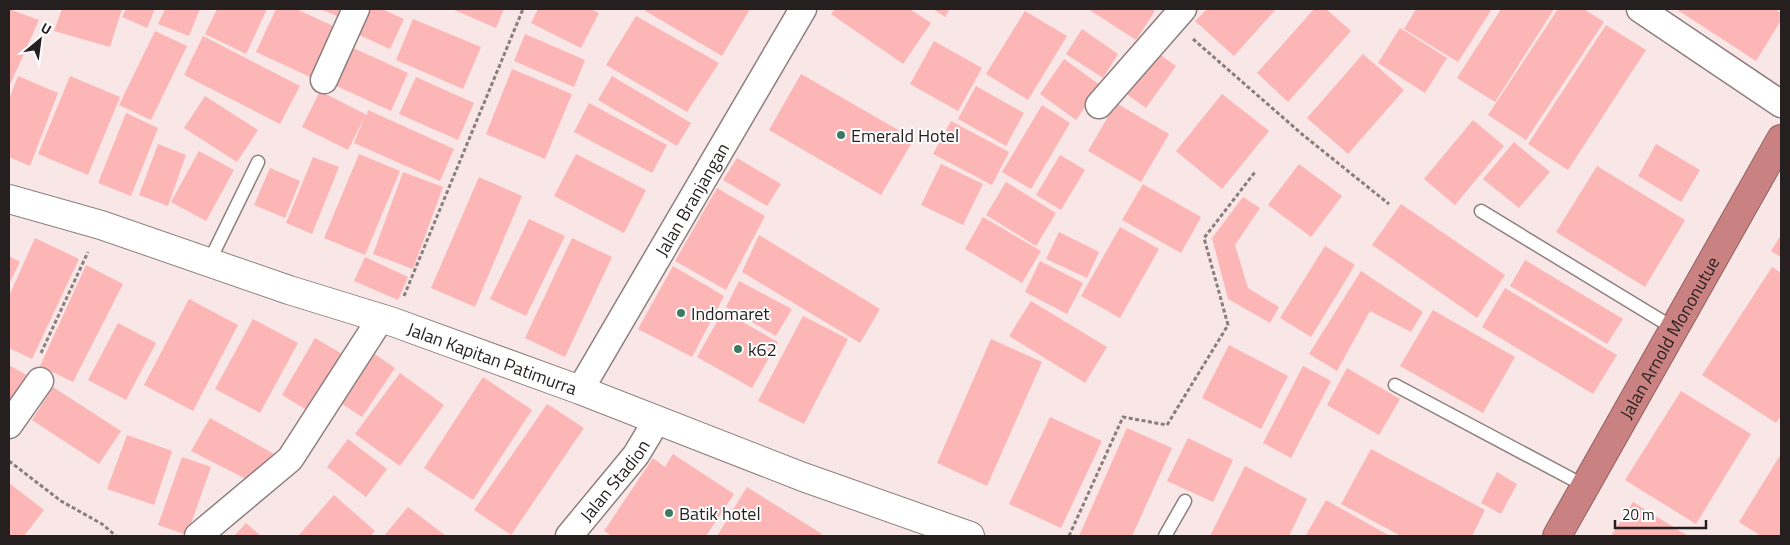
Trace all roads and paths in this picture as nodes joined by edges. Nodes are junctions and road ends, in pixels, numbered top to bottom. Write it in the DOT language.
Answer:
graph roads {
  1 [pos="356,9"];
  2 [pos="522,9"];
  3 [pos="803,9"];
  4 [pos="1640,9"];
  5 [pos="1177,15"];
  6 [pos="324,80"];
  7 [pos="1781,104"];
  8 [pos="1100,105"];
  9 [pos="1781,139"];
  10 [pos="258,162"];
  11 [pos="1255,172"];
  12 [pos="9,199"];
  13 [pos="1389,204"];
  14 [pos="1481,211"];
  15 [pos="101,224"];
  16 [pos="209,262"];
  17 [pos="387,320"];
  18 [pos="1675,329"];
  19 [pos="40,381"];
  20 [pos="1396,385"];
  21 [pos="580,390"];
  22 [pos="657,420"];
  23 [pos="9,425"];
  24 [pos="9,461"];
  25 [pos="1585,486"];
  26 [pos="1185,501"];
  27 [pos="116,536"];
  28 [pos="198,536"];
  29 [pos="569,536"];
  30 [pos="970,536"];
  31 [pos="1070,536"];
  32 [pos="1165,536"];
  33 [pos="1557,536"];
  1 -- 6 [label="street"];
  2 -- 17 [label="path"];
  3 -- 21 [label="street, Jalan Branjangan"];
  4 -- 7 [label="street"];
  5 -- 8 [label="street"];
  5 -- 13 [label="path"];
  9 -- 18 [label="highway, Jalan Arnold Mononutue"];
  10 -- 16 [label="lane"];
  11 -- 31 [label="path"];
  12 -- 15 [label="street, Jalan Kapitan Patimurra"];
  14 -- 18 [label="lane"];
  15 -- 16 [label="street, Jalan Kapitan Patimurra"];
  15 -- 19 [label="path"];
  16 -- 17 [label="street, Jalan Kapitan Patimurra"];
  17 -- 21 [label="street, Jalan Kapitan Patimurra"];
  17 -- 28 [label="street"];
  18 -- 25 [label="highway, Jalan Arnold Mononutue"];
  19 -- 23 [label="street"];
  20 -- 25 [label="lane"];
  21 -- 22 [label="street, Jalan Kapitan Patimurra"];
  22 -- 29 [label="street, Jalan Stadion"];
  22 -- 30 [label="street, Jalan Kapitan Patimurra"];
  24 -- 27 [label="path"];
  25 -- 33 [label="highway, Jalan Arnold Mononutue"];
  26 -- 32 [label="lane"];
}
